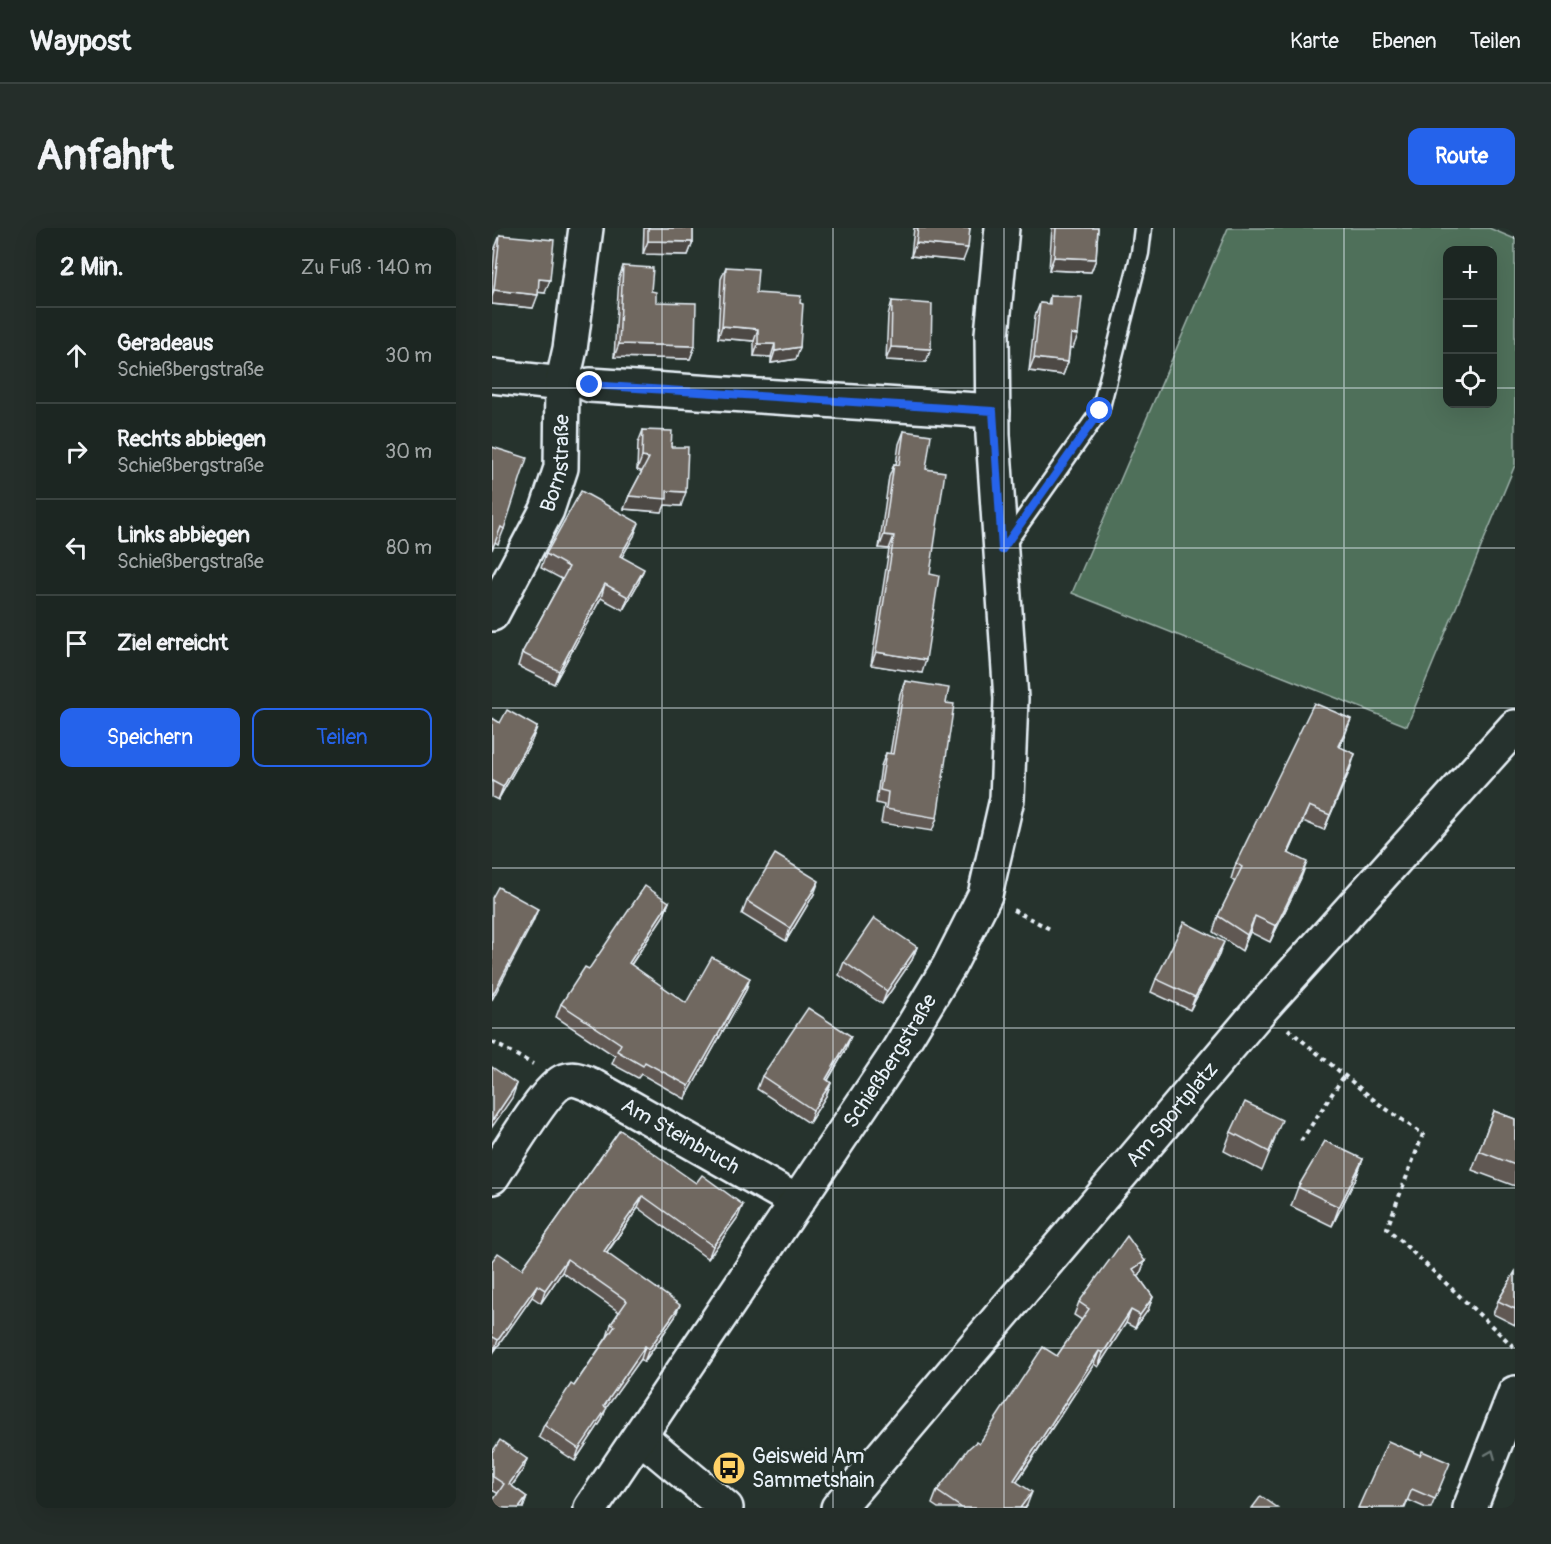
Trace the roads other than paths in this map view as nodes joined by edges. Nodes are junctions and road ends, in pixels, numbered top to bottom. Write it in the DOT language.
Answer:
graph roads {
  1 [pos="586,228"];
  2 [pos="1002,228"];
  3 [pos="1143,228"];
  4 [pos="492,376"];
  5 [pos="576,385"];
  6 [pos="993,411"];
  7 [pos="1002,550"];
  8 [pos="492,614"];
  9 [pos="1515,727"];
  10 [pos="492,1177"];
  11 [pos="796,1201"];
  12 [pos="1515,1393"];
  13 [pos="641,1437"];
  14 [pos="591,1508"];
  15 [pos="726,1508"];
  16 [pos="838,1508"];
  17 [pos="1470,1508"];
  1 -- 5 [label="street, Bornstraße"];
  2 -- 6 [label="street, Schießbergstraße"];
  3 -- 7 [label="lane"];
  4 -- 5 [label="street"];
  5 -- 6 [label="street"];
  5 -- 8 [label="street, Bornstraße"];
  6 -- 7 [label="street, Schießbergstraße"];
  7 -- 11 [label="street, Schießbergstraße"];
  9 -- 16 [label="street, Am Sportplatz"];
  10 -- 11 [label="street, Am Steinbruch"];
  11 -- 13 [label="street, Schießbergstraße"];
  17 -- 12 [label="street, one-way"];
  13 -- 14 [label="street, Schießbergstraße"];
  13 -- 15 [label="street"];
}
